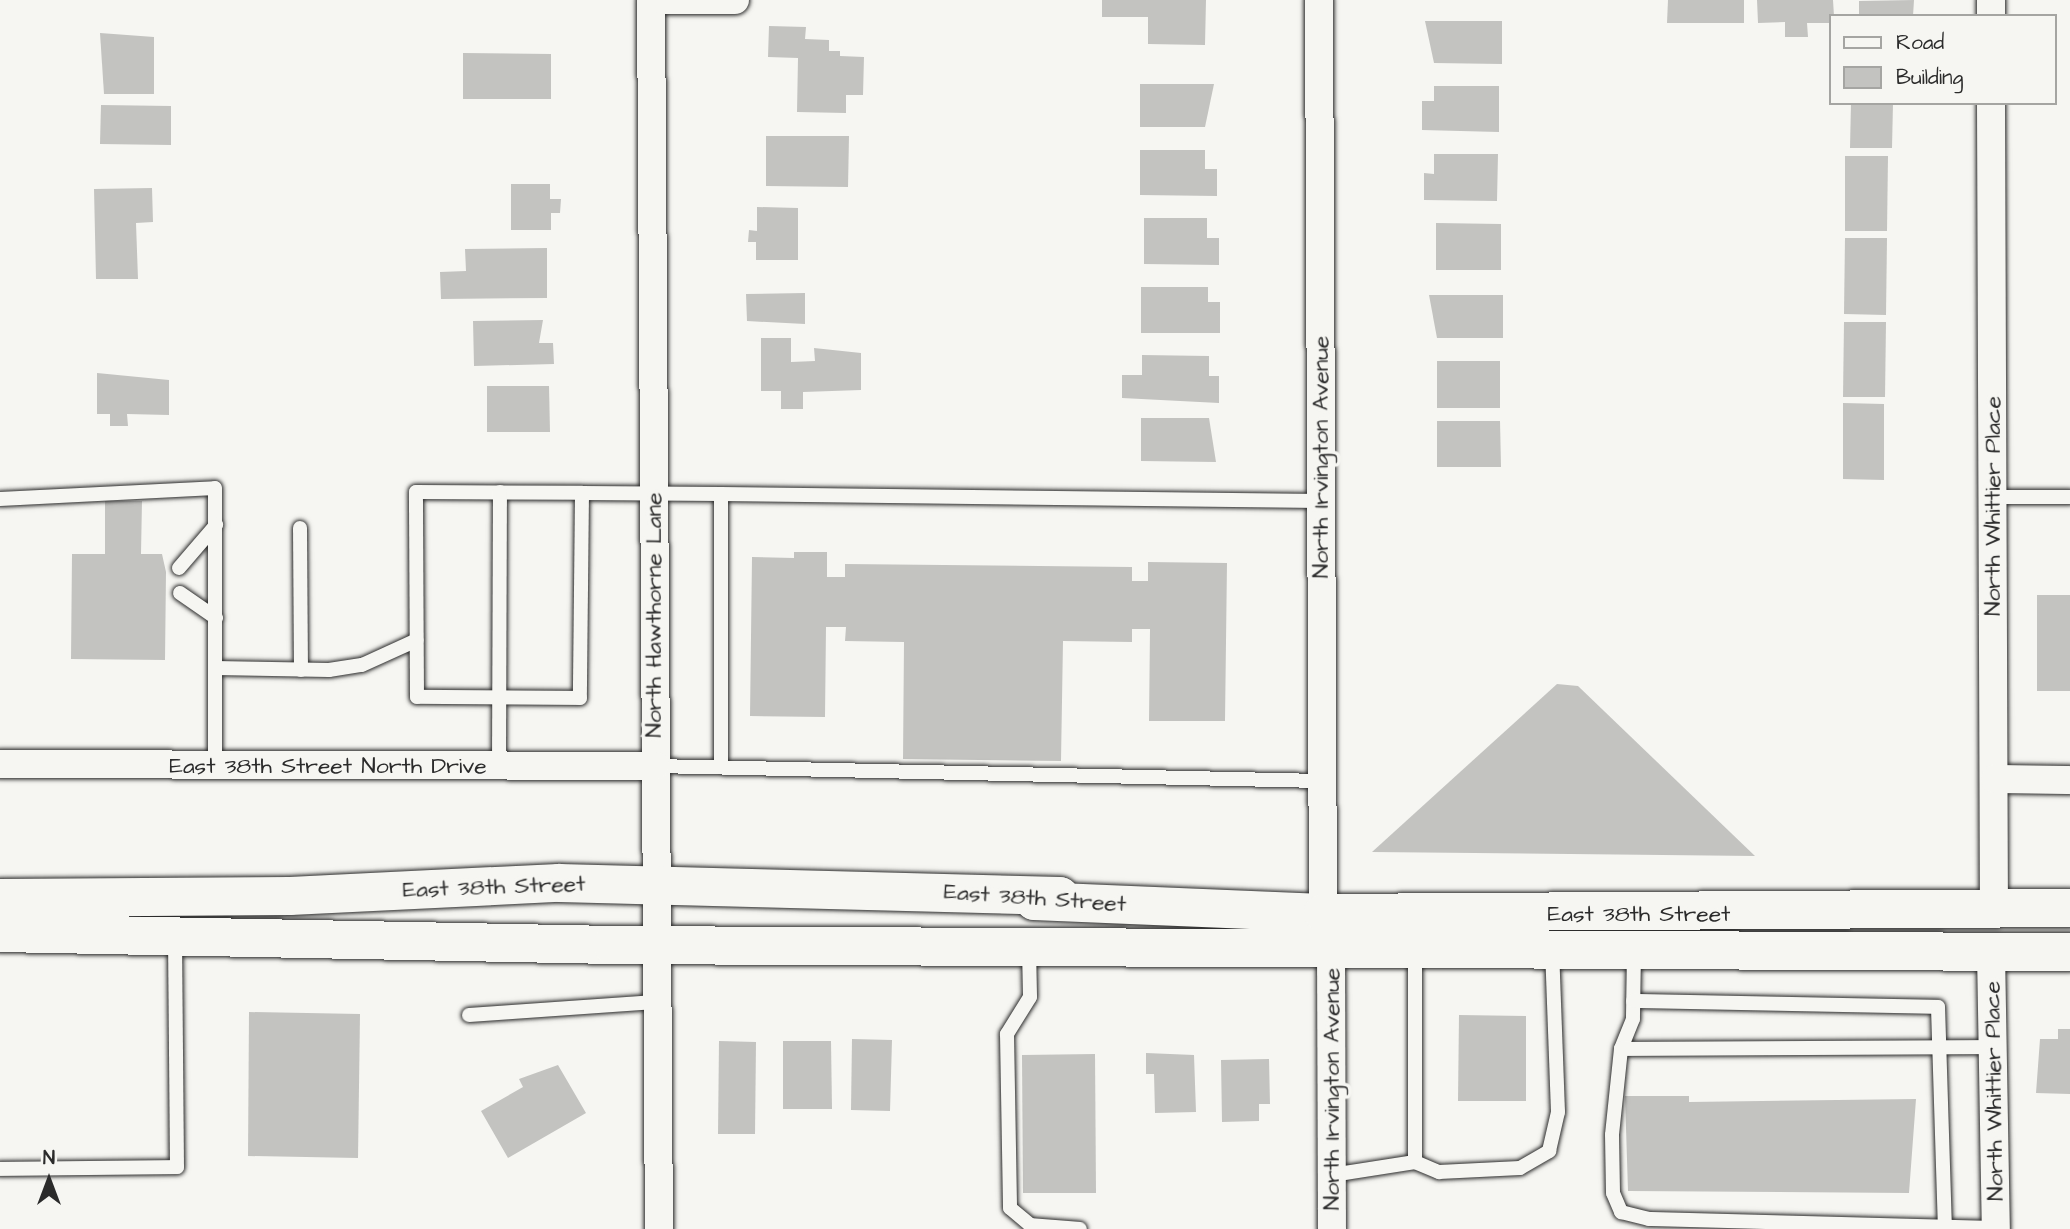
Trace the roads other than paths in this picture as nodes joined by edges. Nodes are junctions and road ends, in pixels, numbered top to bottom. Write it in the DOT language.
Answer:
graph roads {
  1 [pos="651,0"];
  2 [pos="663,0"];
  3 [pos="735,0"];
  4 [pos="1319,0"];
  5 [pos="1991,105"];
  6 [pos="500,492"];
  7 [pos="582,493"];
  8 [pos="654,493"];
  9 [pos="721,494"];
  10 [pos="1993,497"];
  11 [pos="2070,497"];
  12 [pos="0,499"];
  13 [pos="1321,501"];
  14 [pos="216,525"];
  15 [pos="300,528"];
  16 [pos="179,568"];
  17 [pos="180,593"];
  18 [pos="216,618"];
  19 [pos="417,640"];
  20 [pos="215,668"];
  21 [pos="301,670"];
  22 [pos="499,697"];
  23 [pos="0,764"];
  24 [pos="215,766"];
  25 [pos="499,766"];
  26 [pos="655,766"];
  27 [pos="721,767"];
  28 [pos="1995,779"];
  29 [pos="2070,780"];
  30 [pos="1323,782"];
  31 [pos="655,883"];
  32 [pos="0,898"];
  33 [pos="2070,908"];
  34 [pos="1994,909"];
  35 [pos="1327,931"];
  36 [pos="0,933"];
  37 [pos="175,939"];
  38 [pos="654,945"];
  39 [pos="1029,947"];
  40 [pos="1415,950"];
  41 [pos="1552,950"];
  42 [pos="1634,953"];
  43 [pos="1992,953"];
  44 [pos="2070,953"];
  45 [pos="1633,1001"];
  46 [pos="656,1002"];
  47 [pos="469,1015"];
  48 [pos="1943,1047"];
  49 [pos="1995,1047"];
  50 [pos="1621,1049"];
  51 [pos="1415,1162"];
  52 [pos="0,1169"];
  53 [pos="1332,1175"];
  54 [pos="1945,1227"];
  55 [pos="659,1229"];
  56 [pos="1080,1229"];
  57 [pos="1332,1229"];
  58 [pos="1996,1229"];
  1 -- 8 [label="street, North Hawthorne Lane"];
  2 -- 3 [label="street"];
  4 -- 13 [label="street, North Irvington Avenue"];
  5 -- 10 [label="street, North Whittier Place"];
  6 -- 7 [label="lane"];
  6 -- 19 [label="lane"];
  6 -- 22 [label="lane"];
  7 -- 8 [label="lane"];
  7 -- 22 [label="lane"];
  8 -- 9 [label="lane"];
  8 -- 26 [label="street, North Hawthorne Lane"];
  9 -- 13 [label="lane"];
  9 -- 27 [label="lane"];
  10 -- 11 [label="lane"];
  10 -- 28 [label="street, North Whittier Place"];
  12 -- 14 [label="lane"];
  13 -- 30 [label="street, North Irvington Avenue"];
  14 -- 16 [label="lane"];
  14 -- 18 [label="lane"];
  15 -- 21 [label="lane"];
  17 -- 18 [label="lane"];
  18 -- 20 [label="lane"];
  19 -- 21 [label="lane"];
  19 -- 22 [label="lane"];
  20 -- 21 [label="lane"];
  20 -- 24 [label="lane"];
  22 -- 25 [label="lane"];
  23 -- 24 [label="street, East 38th Street North Drive"];
  24 -- 25 [label="street, East 38th Street North Drive"];
  25 -- 26 [label="street, East 38th Street North Drive"];
  26 -- 27 [label="lane"];
  26 -- 31 [label="street, North Hawthorne Lane"];
  27 -- 30 [label="lane"];
  28 -- 29 [label="street"];
  28 -- 34 [label="street, North Whittier Place"];
  30 -- 35 [label="street, North Irvington Avenue"];
  31 -- 32 [label="main road, East 38th Street"];
  31 -- 35 [label="main road, East 38th Street"];
  31 -- 38 [label="street, North Hawthorne Lane"];
  33 -- 34 [label="main road, East 38th Street"];
  34 -- 35 [label="main road, East 38th Street"];
  35 -- 39 [label="main road, East 38th Street"];
  35 -- 40 [label="main road, East 38th Street"];
  35 -- 53 [label="street, North Irvington Avenue"];
  36 -- 37 [label="main road, East 38th Street"];
  37 -- 38 [label="main road, East 38th Street"];
  37 -- 52 [label="lane"];
  38 -- 39 [label="main road, East 38th Street"];
  38 -- 46 [label="street, North Hawthorne Lane"];
  39 -- 56 [label="lane"];
  40 -- 41 [label="main road, East 38th Street"];
  40 -- 51 [label="lane"];
  41 -- 42 [label="main road, East 38th Street"];
  41 -- 51 [label="lane"];
  42 -- 43 [label="main road, East 38th Street"];
  42 -- 45 [label="lane"];
  43 -- 44 [label="main road, East 38th Street"];
  43 -- 49 [label="street, North Whittier Place"];
  45 -- 48 [label="lane"];
  45 -- 50 [label="lane"];
  46 -- 47 [label="lane"];
  46 -- 55 [label="street, North Hawthorne Lane"];
  48 -- 49 [label="lane"];
  48 -- 50 [label="lane"];
  48 -- 54 [label="lane"];
  49 -- 58 [label="street, North Whittier Place"];
  50 -- 54 [label="lane"];
  51 -- 53 [label="lane"];
  53 -- 57 [label="street, North Irvington Avenue"];
  54 -- 58 [label="lane"];
}
